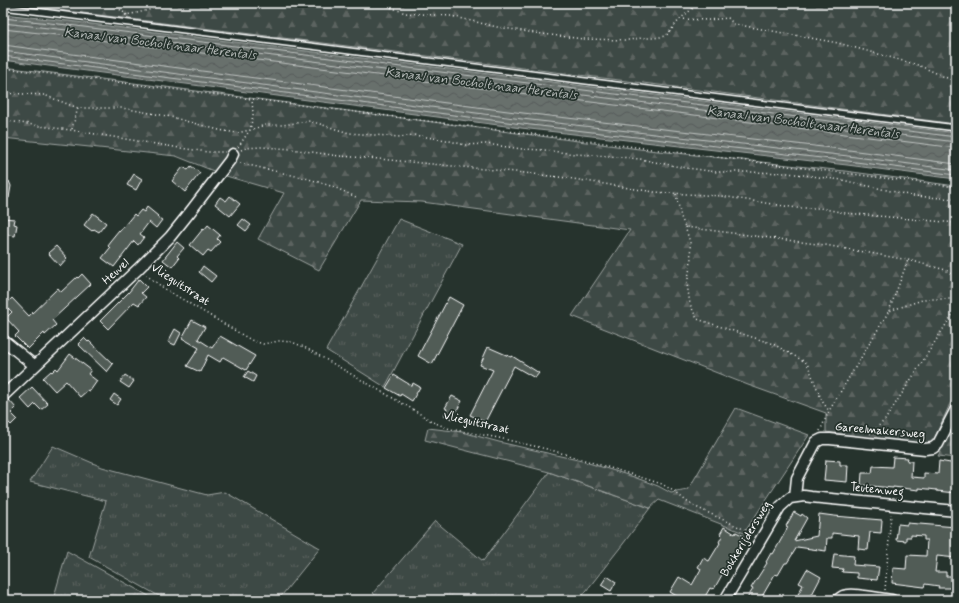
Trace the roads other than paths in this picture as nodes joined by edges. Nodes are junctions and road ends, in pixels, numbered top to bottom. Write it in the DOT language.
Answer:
graph roads {
  1 [pos="3,7"];
  2 [pos="956,128"];
  3 [pos="232,157"];
  4 [pos="3,340"];
  5 [pos="35,366"];
  6 [pos="3,396"];
  7 [pos="956,409"];
  8 [pos="795,497"];
  9 [pos="956,511"];
  10 [pos="725,600"];
  11 [pos="838,600"];
  12 [pos="888,600"];
  1 -- 2 [label="lane"];
  3 -- 5 [label="street, Heuvel"];
  4 -- 5 [label="street"];
  5 -- 6 [label="street, Heuvel"];
  7 -- 8 [label="street, Gareelmakersweg"];
  8 -- 9 [label="street, Teutenweg"];
  8 -- 10 [label="street, Bokkerijdersweg"];
  11 -- 12 [label="street"];
}
